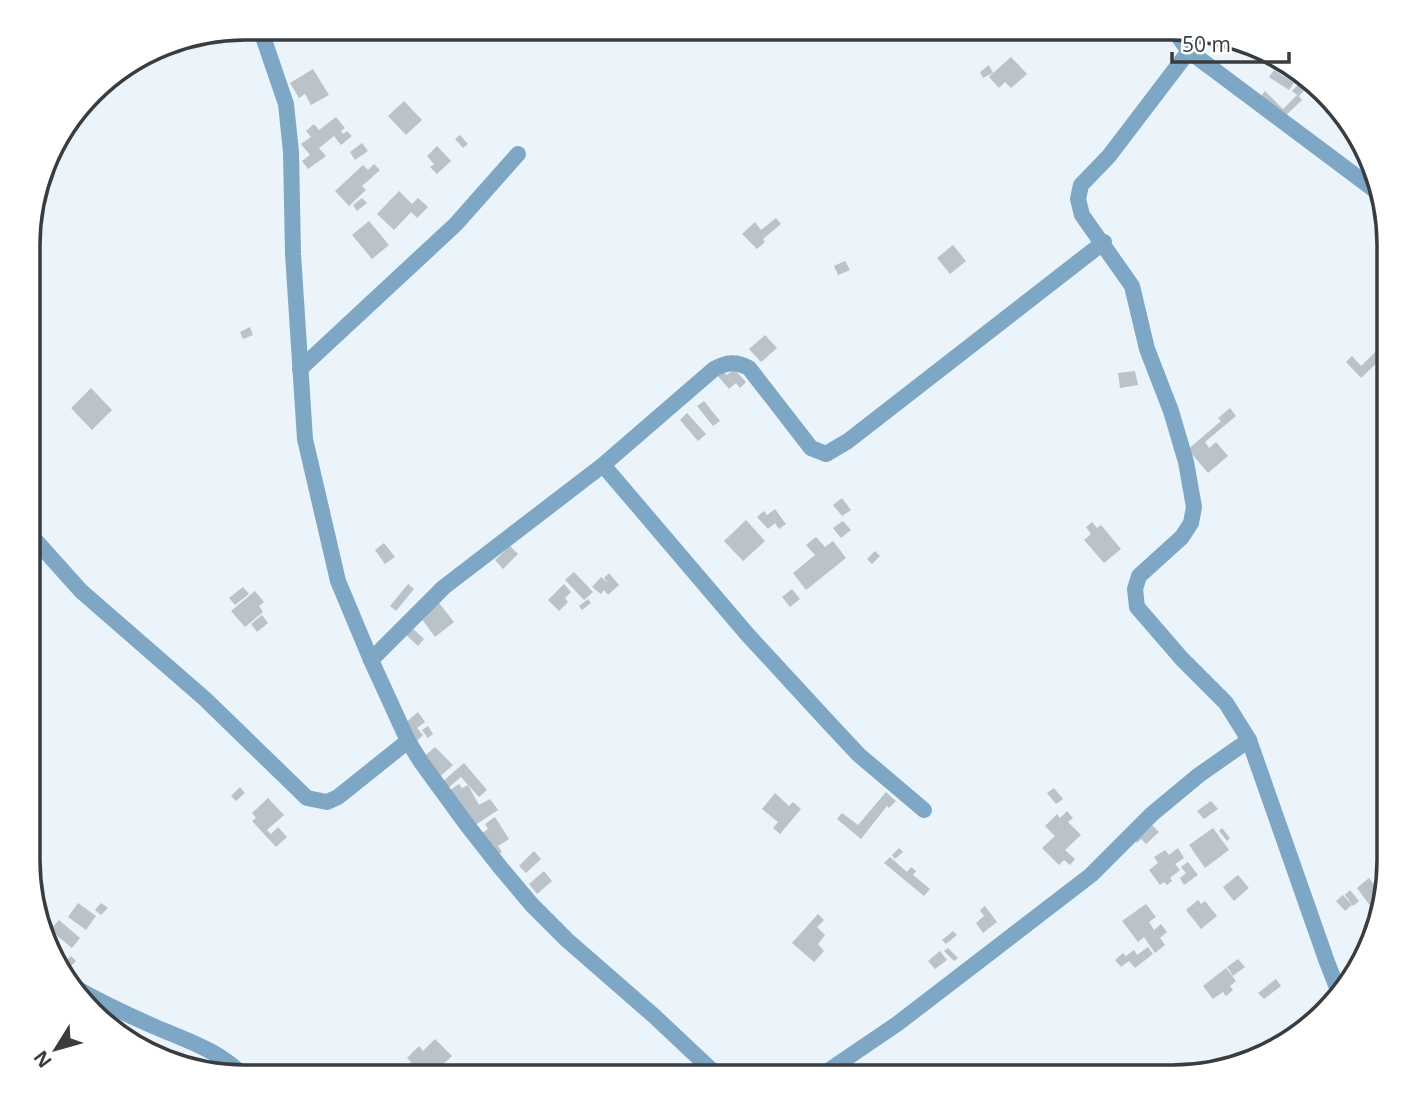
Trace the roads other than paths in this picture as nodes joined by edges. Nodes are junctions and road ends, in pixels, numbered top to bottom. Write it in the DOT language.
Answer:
graph roads {
  1 [pos="264,41"];
  2 [pos="1181,41"];
  3 [pos="1189,51"];
  4 [pos="518,154"];
  5 [pos="1368,185"];
  6 [pos="1104,242"];
  7 [pos="300,369"];
  8 [pos="603,465"];
  9 [pos="40,546"];
  10 [pos="371,660"];
  11 [pos="1249,740"];
  12 [pos="408,741"];
  13 [pos="924,810"];
  14 [pos="1335,983"];
  15 [pos="94,998"];
  16 [pos="230,1064"];
  17 [pos="706,1065"];
  18 [pos="837,1065"];
  1 -- 7 [label="street"];
  2 -- 3 [label="street"];
  3 -- 5 [label="street"];
  3 -- 6 [label="street"];
  4 -- 7 [label="street"];
  6 -- 8 [label="street"];
  6 -- 11 [label="street"];
  7 -- 10 [label="street"];
  8 -- 10 [label="street"];
  8 -- 13 [label="street"];
  9 -- 12 [label="street"];
  10 -- 12 [label="street"];
  11 -- 14 [label="street"];
  11 -- 18 [label="street"];
  12 -- 17 [label="street"];
  15 -- 16 [label="street"];
}
